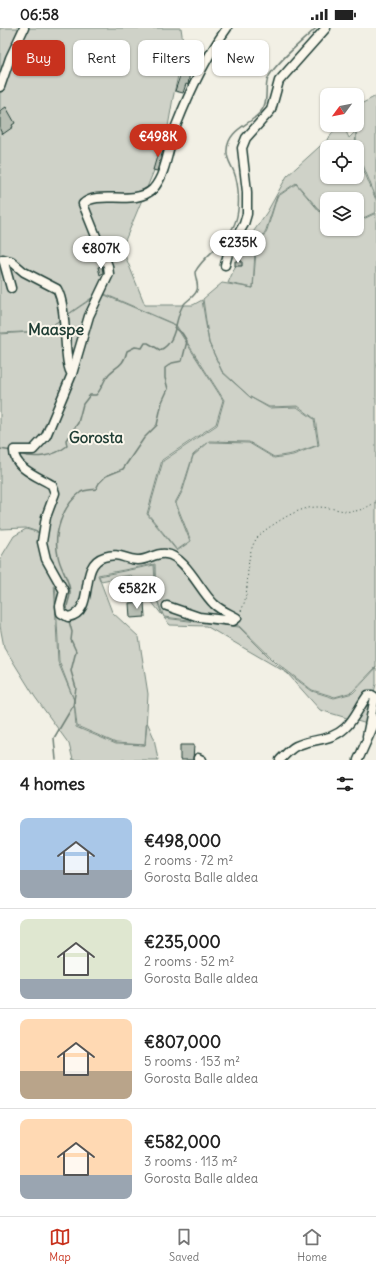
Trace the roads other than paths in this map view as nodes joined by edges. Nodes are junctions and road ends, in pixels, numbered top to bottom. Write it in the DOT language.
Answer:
graph roads {
  1 [pos="24,28"];
  2 [pos="227,28"];
  3 [pos="326,28"];
  4 [pos="0,87"];
  5 [pos="225,265"];
  6 [pos="11,288"];
  7 [pos="72,374"];
  8 [pos="167,606"];
  9 [pos="376,720"];
  10 [pos="368,736"];
  11 [pos="280,760"];
  12 [pos="358,760"];
  1 -- 4 [label="street"];
  2 -- 7 [label="street"];
  3 -- 5 [label="street"];
  6 -- 7 [label="street"];
  7 -- 8 [label="street"];
  9 -- 10 [label="street"];
  10 -- 11 [label="street"];
  10 -- 12 [label="street"];
}
